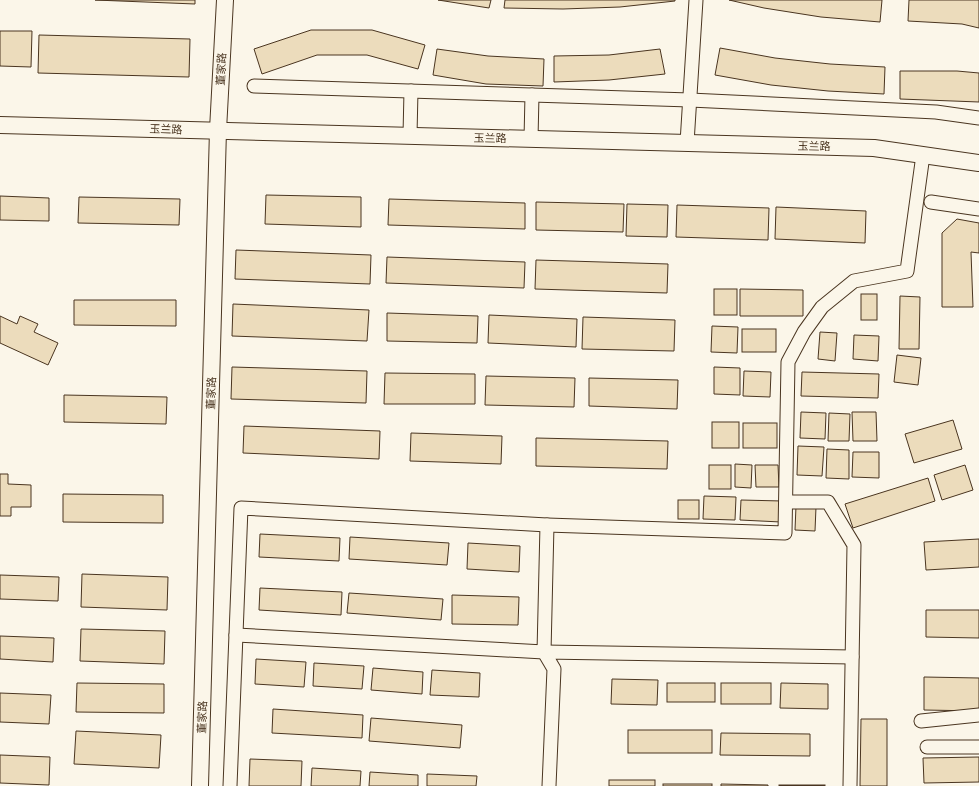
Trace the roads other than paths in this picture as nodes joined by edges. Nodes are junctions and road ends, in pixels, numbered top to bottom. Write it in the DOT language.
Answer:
graph roads {
  1 [pos="225,0"];
  2 [pos="696,0"];
  3 [pos="254,86"];
  4 [pos="411,91"];
  5 [pos="532,95"];
  6 [pos="690,100"];
  7 [pos="979,118"];
  8 [pos="0,125"];
  9 [pos="218,130"];
  10 [pos="410,135"];
  11 [pos="531,139"];
  12 [pos="687,143"];
  13 [pos="923,155"];
  14 [pos="979,163"];
  15 [pos="931,202"];
  16 [pos="979,209"];
  17 [pos="786,502"];
  18 [pos="547,525"];
  19 [pos="236,635"];
  20 [pos="544,652"];
  21 [pos="852,657"];
  22 [pos="979,715"];
  23 [pos="921,721"];
  24 [pos="927,747"];
  25 [pos="979,748"];
  26 [pos="200,786"];
  27 [pos="230,786"];
  28 [pos="549,786"];
  29 [pos="850,786"];
  1 -- 9 [label="street, 董家路"];
  2 -- 6 [label="street"];
  3 -- 4 [label="street"];
  4 -- 5 [label="street"];
  4 -- 10 [label="street"];
  5 -- 6 [label="street"];
  5 -- 11 [label="street"];
  6 -- 7 [label="street"];
  6 -- 12 [label="street"];
  8 -- 9 [label="street, 玉兰路"];
  9 -- 10 [label="street, 玉兰路"];
  9 -- 26 [label="street, 董家路"];
  10 -- 11 [label="street, 玉兰路"];
  11 -- 12 [label="street, 玉兰路"];
  12 -- 13 [label="street, 玉兰路"];
  13 -- 14 [label="street, 玉兰路"];
  13 -- 17 [label="street"];
  15 -- 16 [label="street"];
  17 -- 18 [label="street"];
  17 -- 21 [label="street"];
  18 -- 19 [label="street"];
  18 -- 20 [label="street"];
  19 -- 20 [label="street"];
  19 -- 27 [label="street"];
  20 -- 21 [label="street"];
  20 -- 28 [label="street"];
  21 -- 29 [label="street"];
  22 -- 23 [label="street"];
  24 -- 25 [label="street"];
}
